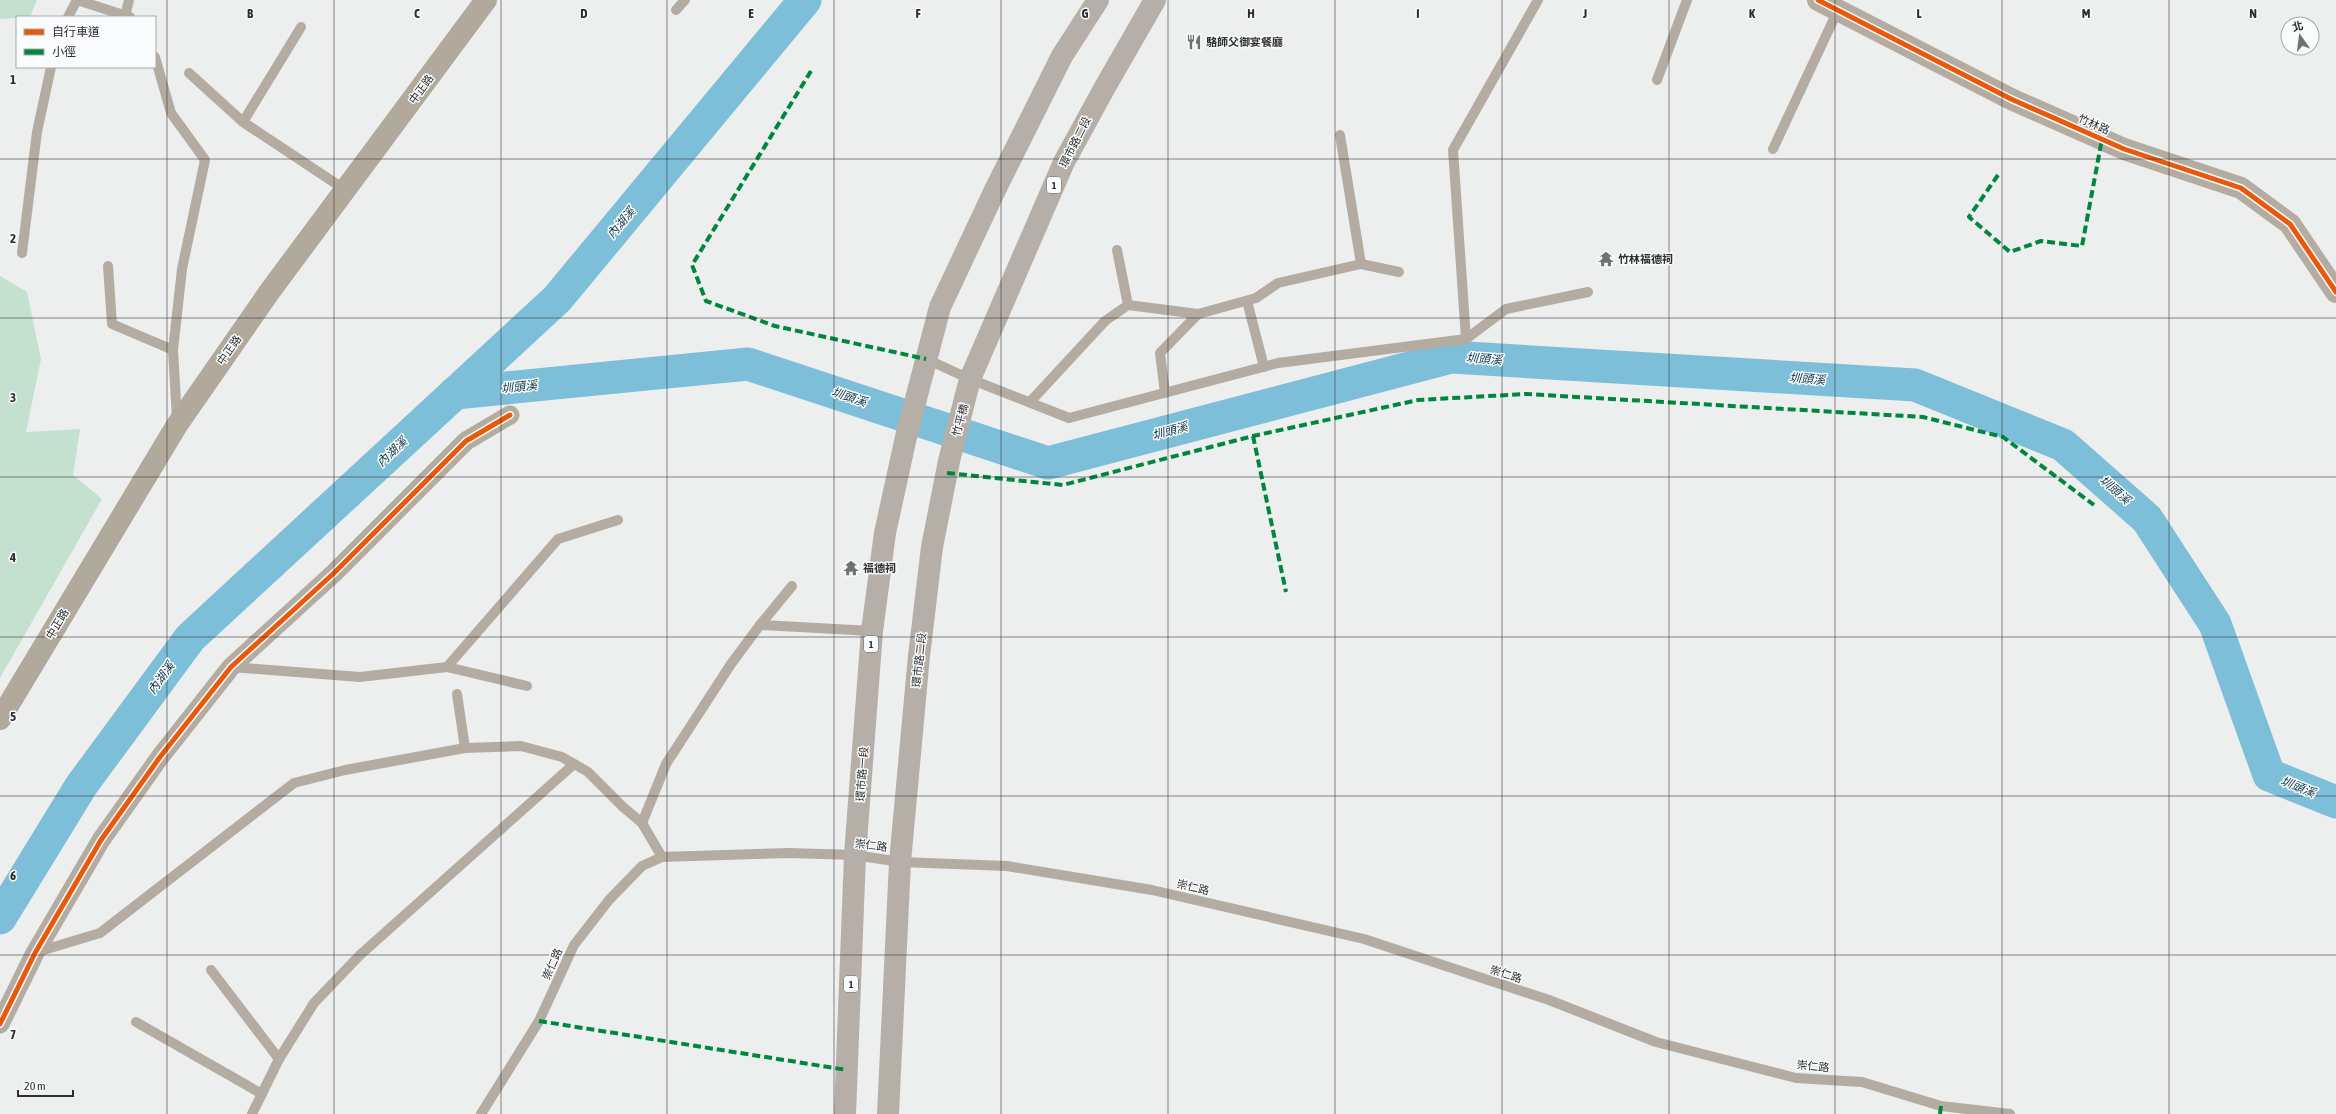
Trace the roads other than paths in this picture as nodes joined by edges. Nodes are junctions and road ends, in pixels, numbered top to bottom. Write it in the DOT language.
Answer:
graph roads {
  1 [pos="77,0"];
  2 [pos="129,0"];
  3 [pos="486,0"];
  4 [pos="684,0"];
  5 [pos="1098,0"];
  6 [pos="1155,0"];
  7 [pos="1538,0"];
  8 [pos="1687,0"];
  9 [pos="1818,0"];
  10 [pos="676,10"];
  11 [pos="1838,10"];
  12 [pos="69,16"];
  13 [pos="127,16"];
  14 [pos="301,27"];
  15 [pos="156,60"];
  16 [pos="50,68"];
  17 [pos="189,73"];
  18 [pos="1657,80"];
  19 [pos="243,122"];
  20 [pos="1340,135"];
  21 [pos="1773,149"];
  22 [pos="347,191"];
  23 [pos="1117,250"];
  24 [pos="22,253"];
  25 [pos="1361,264"];
  26 [pos="108,266"];
  27 [pos="1399,272"];
  28 [pos="1588,292"];
  29 [pos="2336,292"];
  30 [pos="1247,300"];
  31 [pos="1128,305"];
  32 [pos="1198,314"];
  33 [pos="1466,339"];
  34 [pos="173,350"];
  35 [pos="926,359"];
  36 [pos="1264,367"];
  37 [pos="970,379"];
  38 [pos="1165,393"];
  39 [pos="1030,402"];
  40 [pos="510,415"];
  41 [pos="177,425"];
  42 [pos="949,461"];
  43 [pos="618,520"];
  44 [pos="792,586"];
  45 [pos="760,625"];
  46 [pos="872,631"];
  47 [pos="231,667"];
  48 [pos="447,667"];
  49 [pos="527,686"];
  50 [pos="457,694"];
  51 [pos="0,718"];
  52 [pos="465,748"];
  53 [pos="574,764"];
  54 [pos="642,823"];
  55 [pos="855,855"];
  56 [pos="662,857"];
  57 [pos="900,862"];
  58 [pos="35,953"];
  59 [pos="211,970"];
  60 [pos="136,1022"];
  61 [pos="0,1024"];
  62 [pos="279,1059"];
  63 [pos="262,1094"];
  64 [pos="252,1114"];
  65 [pos="481,1114"];
  66 [pos="846,1114"];
  67 [pos="888,1114"];
  68 [pos="2010,1114"];
  1 -- 12 [label="lane"];
  1 -- 13 [label="lane"];
  2 -- 13 [label="lane"];
  3 -- 22 [label="main road, 中正路"];
  4 -- 10 [label="lane"];
  5 -- 35 [label="main road, 1"];
  6 -- 37 [label="main road, 環市路二段 / 1"];
  7 -- 33 [label="lane"];
  8 -- 18 [label="lane"];
  9 -- 11 [label="street, 竹林路"];
  11 -- 21 [label="lane"];
  11 -- 29 [label="street, 竹林路"];
  14 -- 19 [label="lane"];
  15 -- 34 [label="lane"];
  16 -- 24 [label="lane"];
  17 -- 19 [label="lane"];
  19 -- 22 [label="lane"];
  20 -- 25 [label="lane"];
  22 -- 41 [label="main road, 中正路"];
  23 -- 31 [label="lane"];
  25 -- 27 [label="lane"];
  25 -- 30 [label="lane"];
  26 -- 34 [label="lane"];
  28 -- 33 [label="lane"];
  30 -- 32 [label="lane"];
  30 -- 36 [label="lane"];
  31 -- 32 [label="lane"];
  31 -- 39 [label="lane"];
  32 -- 38 [label="lane"];
  33 -- 36 [label="lane"];
  34 -- 41 [label="lane"];
  35 -- 37 [label="lane"];
  35 -- 46 [label="main road, 環市路一段 / 1"];
  36 -- 38 [label="lane"];
  37 -- 39 [label="lane"];
  37 -- 42 [label="main road, 竹平橋 / 1"];
  38 -- 39 [label="lane"];
  40 -- 47 [label="street"];
  41 -- 51 [label="main road, 中正路"];
  42 -- 57 [label="main road, 環市路二段 / 1"];
  43 -- 48 [label="lane"];
  44 -- 45 [label="lane"];
  45 -- 46 [label="lane"];
  45 -- 54 [label="lane"];
  46 -- 55 [label="main road, 環市路一段 / 1"];
  47 -- 48 [label="lane"];
  47 -- 58 [label="street"];
  48 -- 49 [label="lane"];
  50 -- 52 [label="lane"];
  52 -- 53 [label="lane"];
  52 -- 58 [label="lane"];
  53 -- 54 [label="lane"];
  53 -- 62 [label="lane"];
  54 -- 56 [label="lane"];
  55 -- 56 [label="lane, 崇仁路"];
  55 -- 57 [label="lane, 崇仁路"];
  55 -- 66 [label="main road, 環市路一段 / 1"];
  56 -- 65 [label="lane, 崇仁路"];
  57 -- 67 [label="main road, 1"];
  57 -- 68 [label="lane, 崇仁路"];
  58 -- 61 [label="street"];
  59 -- 62 [label="lane"];
  60 -- 63 [label="lane"];
  62 -- 63 [label="lane"];
  63 -- 64 [label="lane"];
}
